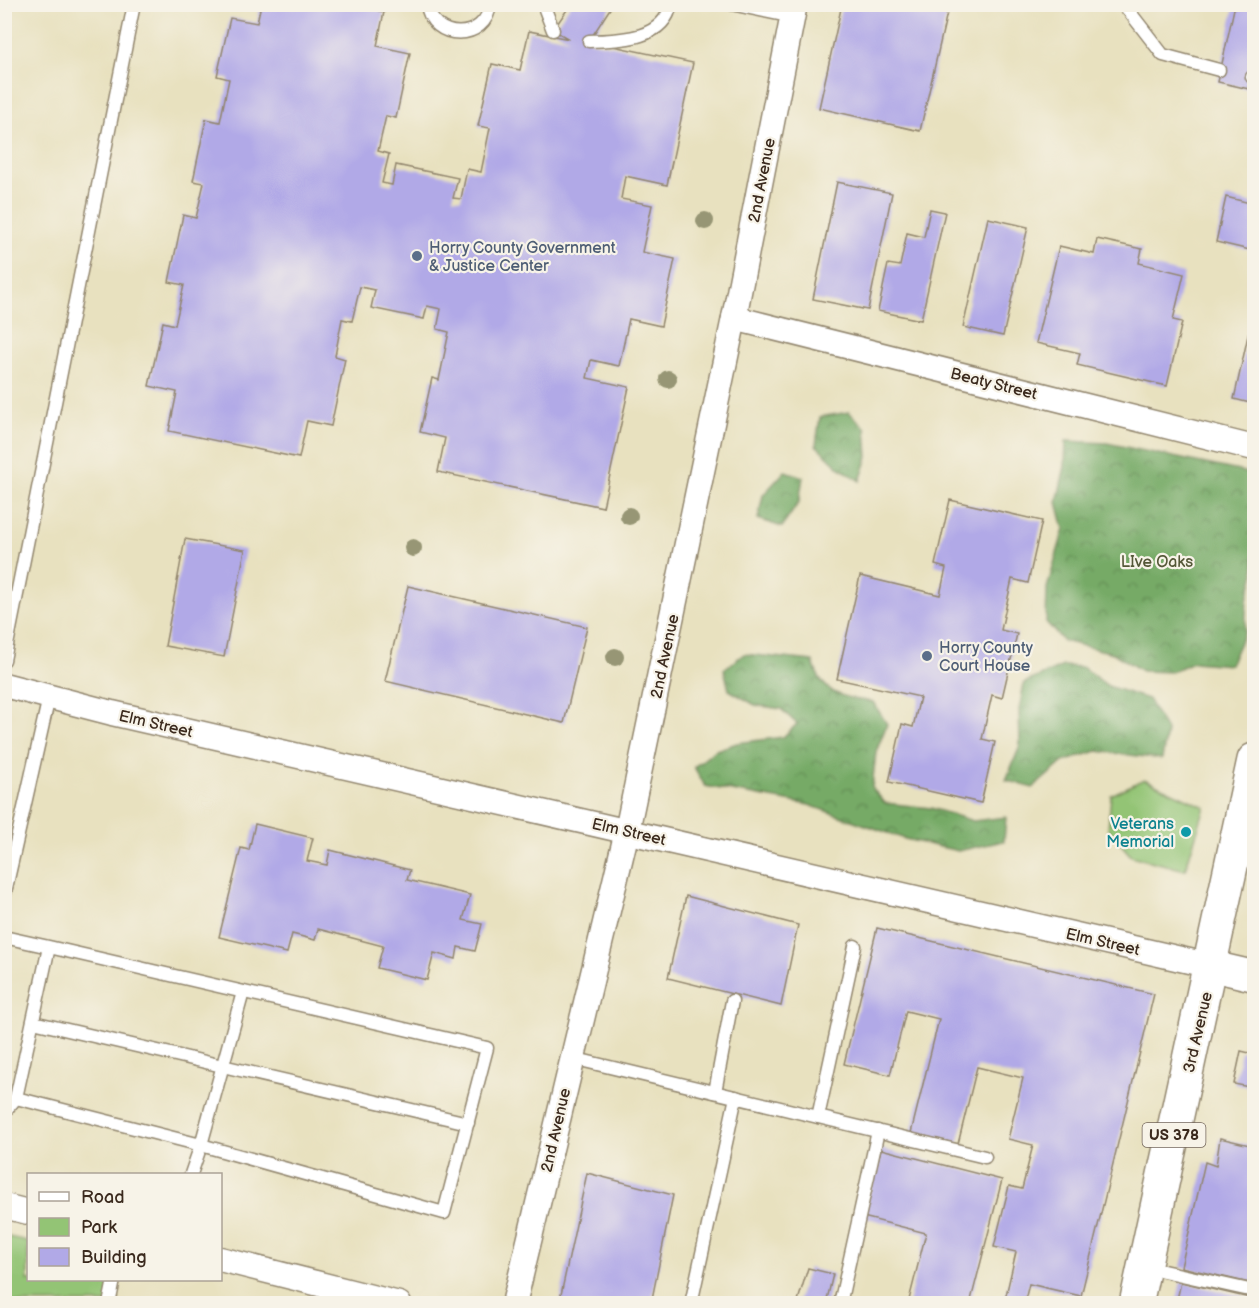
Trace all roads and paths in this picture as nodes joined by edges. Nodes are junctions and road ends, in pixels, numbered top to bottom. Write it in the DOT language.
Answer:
graph roads {
  1 [pos="134,4"];
  2 [pos="427,4"];
  3 [pos="490,4"];
  4 [pos="543,4"];
  5 [pos="671,4"];
  6 [pos="731,4"];
  7 [pos="1125,6"];
  8 [pos="794,11"];
  9 [pos="554,30"];
  10 [pos="589,40"];
  11 [pos="1219,69"];
  12 [pos="734,318"];
  13 [pos="1254,448"];
  14 [pos="4,660"];
  15 [pos="4,685"];
  16 [pos="49,697"];
  17 [pos="1254,760"];
  18 [pos="627,831"];
  19 [pos="4,897"];
  20 [pos="4,937"];
  21 [pos="855,946"];
  22 [pos="49,947"];
  23 [pos="1212,966"];
  24 [pos="1254,976"];
  25 [pos="243,992"];
  26 [pos="732,1001"];
  27 [pos="33,1022"];
  28 [pos="572,1058"];
  29 [pos="223,1066"];
  30 [pos="715,1092"];
  31 [pos="736,1097"];
  32 [pos="16,1098"];
  33 [pos="4,1112"];
  34 [pos="818,1117"];
  35 [pos="468,1123"];
  36 [pos="878,1131"];
  37 [pos="201,1145"];
  38 [pos="985,1157"];
  39 [pos="191,1173"];
  40 [pos="4,1206"];
  41 [pos="27,1212"];
  42 [pos="222,1260"];
  43 [pos="1145,1267"];
  44 [pos="114,1281"];
  45 [pos="1254,1291"];
  46 [pos="109,1304"];
  47 [pos="399,1304"];
  48 [pos="514,1304"];
  49 [pos="691,1304"];
  50 [pos="840,1304"];
  51 [pos="1136,1304"];
  1 -- 14 [label="lane"];
  2 -- 3 [label="lane"];
  4 -- 9 [label="lane"];
  5 -- 10 [label="lane"];
  6 -- 8 [label="lane"];
  7 -- 11 [label="lane"];
  8 -- 12 [label="street, 2nd Avenue"];
  12 -- 13 [label="street, Beaty Street"];
  12 -- 18 [label="street, 2nd Avenue"];
  15 -- 16 [label="street, Elm Street"];
  16 -- 18 [label="street, Elm Street"];
  16 -- 19 [label="lane"];
  17 -- 23 [label="main road, 3rd Avenue / US 378"];
  18 -- 23 [label="street, Elm Street"];
  18 -- 28 [label="street, 2nd Avenue"];
  20 -- 22 [label="lane"];
  21 -- 34 [label="lane"];
  22 -- 25 [label="lane"];
  22 -- 27 [label="lane"];
  23 -- 24 [label="street, Elm Street"];
  23 -- 43 [label="main road, 3rd Avenue / US 378"];
  25 -- 29 [label="lane"];
  25 -- 35 [label="lane"];
  26 -- 30 [label="lane"];
  27 -- 29 [label="lane"];
  27 -- 32 [label="lane"];
  28 -- 30 [label="lane"];
  28 -- 48 [label="street, 2nd Avenue"];
  29 -- 35 [label="lane"];
  29 -- 37 [label="lane"];
  30 -- 31 [label="lane"];
  31 -- 34 [label="lane"];
  31 -- 49 [label="lane"];
  32 -- 33 [label="lane"];
  32 -- 37 [label="lane"];
  34 -- 36 [label="lane"];
  35 -- 37 [label="lane"];
  36 -- 38 [label="lane"];
  36 -- 50 [label="lane"];
  37 -- 39 [label="lane"];
  40 -- 41 [label="street"];
  42 -- 47 [label="street"];
  43 -- 45 [label="lane"];
  43 -- 51 [label="main road, 3rd Avenue / US 378"];
  44 -- 46 [label="lane"];
}
